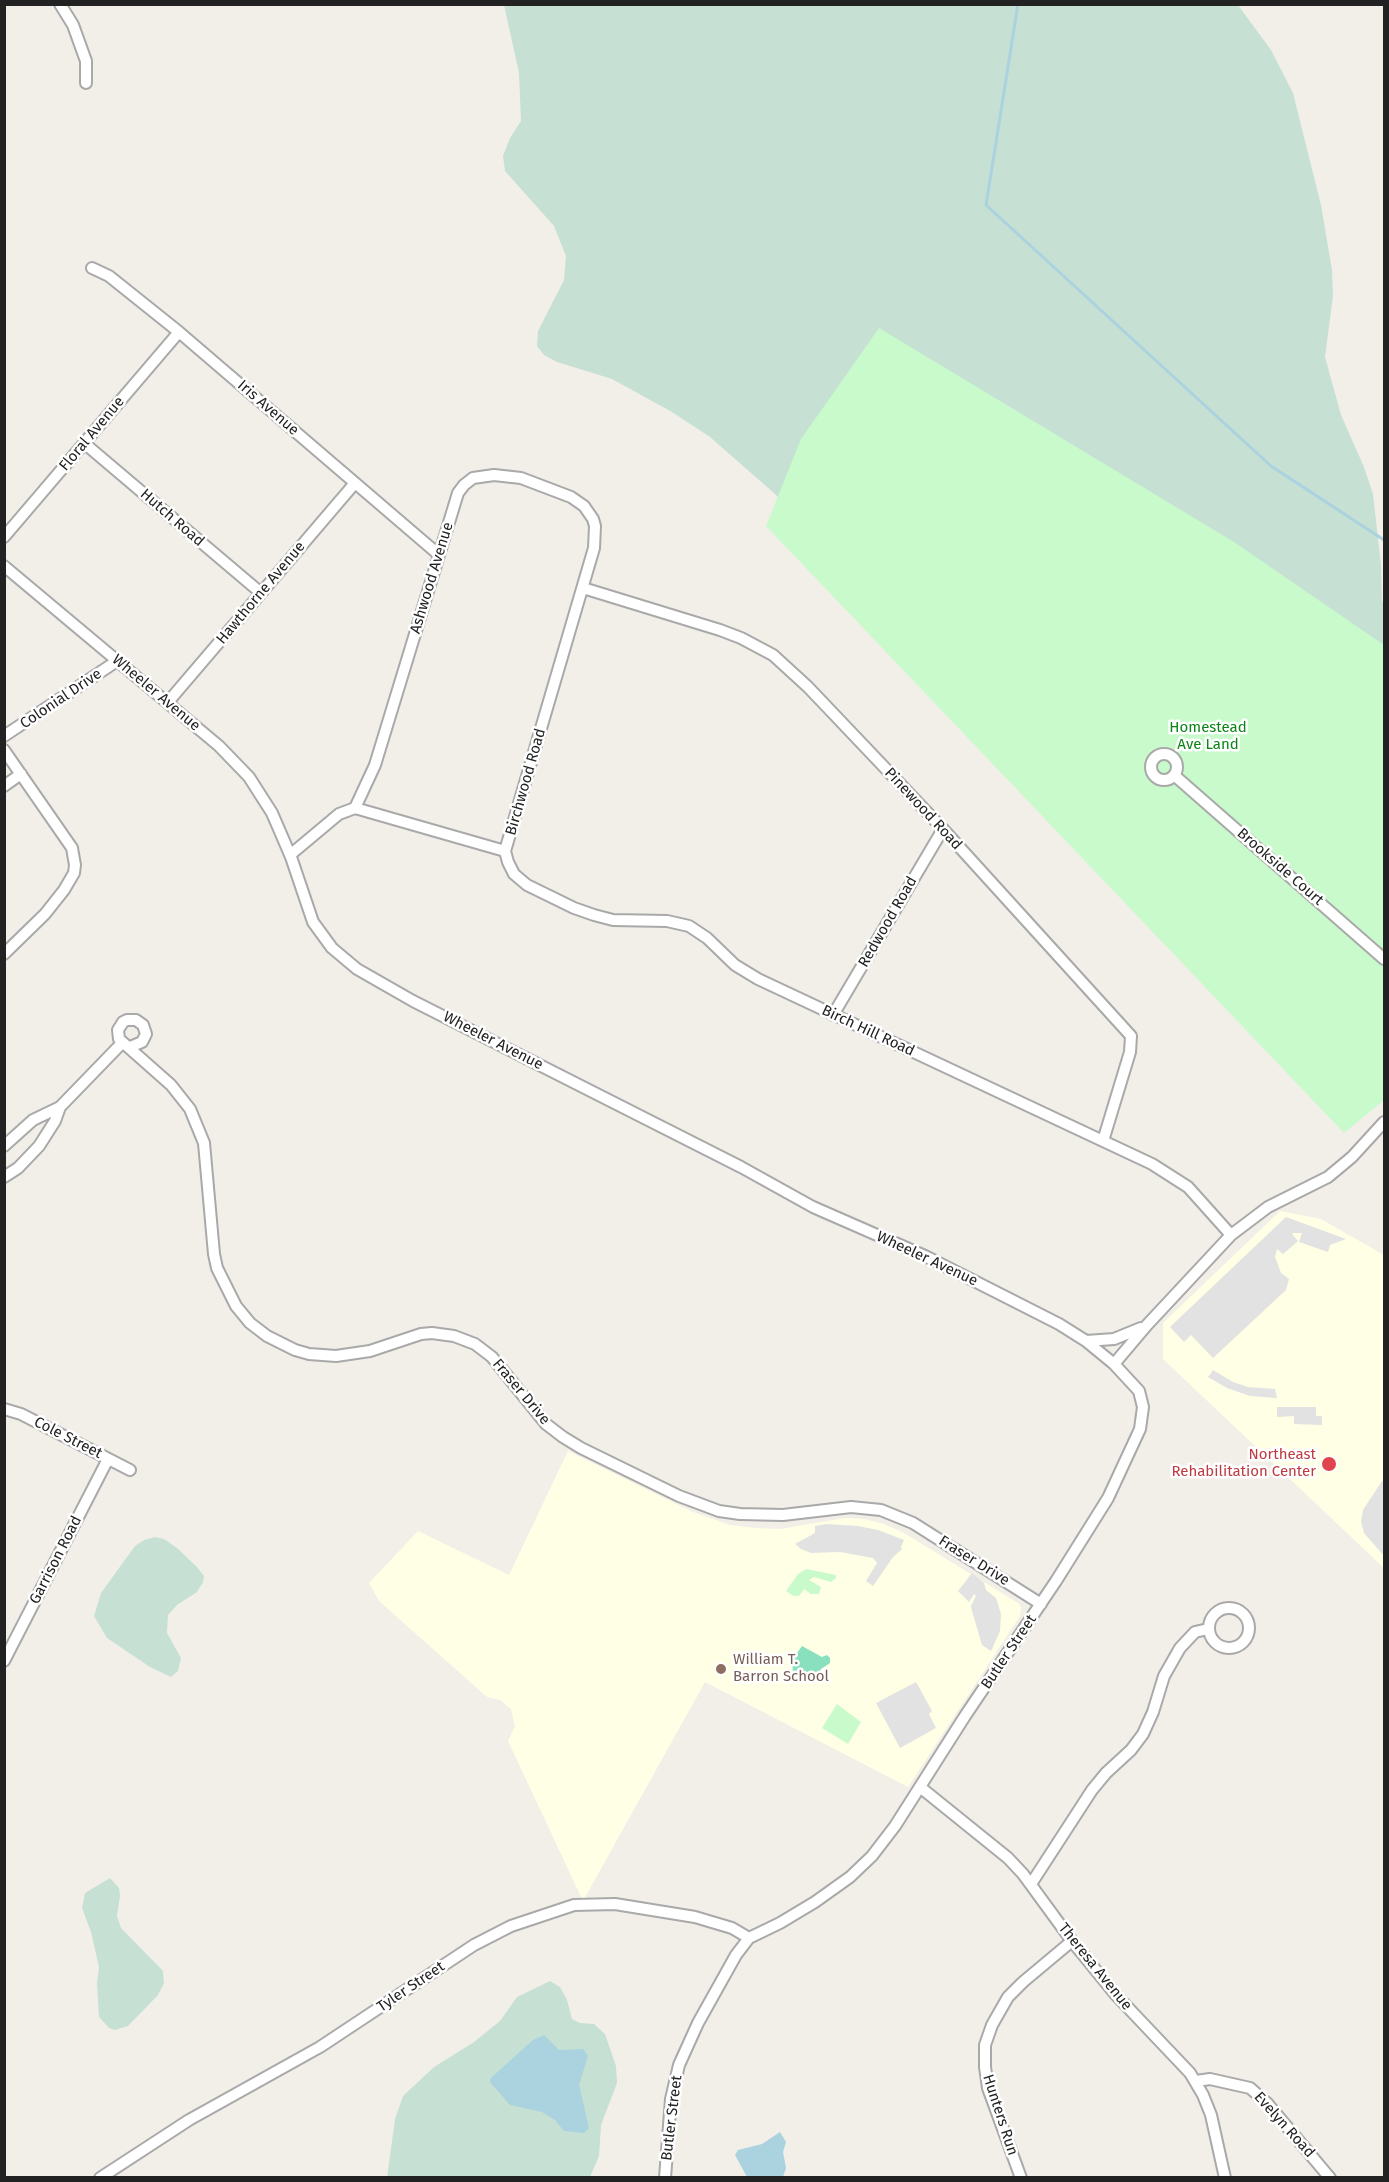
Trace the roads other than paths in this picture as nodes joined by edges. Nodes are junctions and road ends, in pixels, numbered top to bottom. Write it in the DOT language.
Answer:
graph roads {
  1 [pos="60,4"];
  2 [pos="86,83"];
  3 [pos="92,268"];
  4 [pos="179,332"];
  5 [pos="84,443"];
  6 [pos="355,483"];
  7 [pos="593,519"];
  8 [pos="4,537"];
  9 [pos="438,555"];
  10 [pos="4,566"];
  11 [pos="583,588"];
  12 [pos="261,593"];
  13 [pos="117,661"];
  14 [pos="168,702"];
  15 [pos="4,736"];
  16 [pos="4,750"];
  17 [pos="21,774"];
  18 [pos="1174,775"];
  19 [pos="4,786"];
  20 [pos="355,808"];
  21 [pos="943,829"];
  22 [pos="506,850"];
  23 [pos="290,855"];
  24 [pos="4,954"];
  25 [pos="1384,959"];
  26 [pos="833,1015"];
  27 [pos="60,1107"];
  28 [pos="1384,1122"];
  29 [pos="1103,1141"];
  30 [pos="4,1146"];
  31 [pos="4,1177"];
  32 [pos="1231,1235"];
  33 [pos="1147,1325"];
  34 [pos="1086,1341"];
  35 [pos="1114,1364"];
  36 [pos="4,1409"];
  37 [pos="108,1459"];
  38 [pos="130,1470"];
  39 [pos="1041,1604"];
  40 [pos="1208,1629"];
  41 [pos="4,1661"];
  42 [pos="920,1787"];
  43 [pos="1031,1884"];
  44 [pos="749,1938"];
  45 [pos="1072,1941"];
  46 [pos="1196,2081"];
  47 [pos="100,2178"];
  48 [pos="665,2178"];
  49 [pos="1021,2178"];
  50 [pos="1225,2178"];
  51 [pos="1330,2178"];
  1 -- 2 [label="street"];
  3 -- 4 [label="street, Iris Avenue"];
  4 -- 5 [label="street, Floral Avenue"];
  4 -- 6 [label="street, Iris Avenue"];
  5 -- 8 [label="street, Floral Avenue"];
  5 -- 12 [label="street, Hutch Road"];
  6 -- 9 [label="street, Iris Avenue"];
  6 -- 12 [label="street, Hawthorne Avenue"];
  7 -- 9 [label="street, Ashwood Avenue"];
  7 -- 11 [label="street, Birchwood Road"];
  9 -- 20 [label="street, Ashwood Avenue"];
  10 -- 13 [label="street, Wheeler Avenue"];
  11 -- 21 [label="street, Pinewood Road"];
  11 -- 22 [label="street, Birchwood Road"];
  12 -- 14 [label="street, Hawthorne Avenue"];
  13 -- 14 [label="street, Wheeler Avenue"];
  13 -- 15 [label="street, Colonial Drive"];
  14 -- 23 [label="street, Wheeler Avenue"];
  16 -- 17 [label="street"];
  17 -- 19 [label="street"];
  17 -- 24 [label="street"];
  18 -- 25 [label="street, Brookside Court"];
  20 -- 22 [label="street, Birchwood Road"];
  20 -- 23 [label="street"];
  21 -- 26 [label="street, Redwood Road"];
  21 -- 29 [label="street, Pinewood Road"];
  22 -- 26 [label="street, Birch Hill Road"];
  23 -- 34 [label="street, Wheeler Avenue"];
  26 -- 29 [label="street, Birch Hill Road"];
  27 -- 30 [label="street"];
  27 -- 31 [label="street"];
  27 -- 39 [label="street, Fraser Drive"];
  28 -- 32 [label="street"];
  29 -- 32 [label="street, Birch Hill Road"];
  32 -- 33 [label="street"];
  33 -- 34 [label="street"];
  33 -- 35 [label="street"];
  34 -- 35 [label="street, Wheeler Avenue"];
  35 -- 39 [label="street, Butler Street"];
  36 -- 37 [label="street, Cole Street"];
  37 -- 38 [label="street, Cole Street"];
  37 -- 41 [label="street, Garrison Road"];
  39 -- 42 [label="street, Butler Street"];
  40 -- 43 [label="street"];
  42 -- 43 [label="street, Theresa Avenue"];
  42 -- 44 [label="street, Butler Street"];
  43 -- 45 [label="street, Theresa Avenue"];
  44 -- 47 [label="street, Tyler Street"];
  44 -- 48 [label="street, Butler Street"];
  45 -- 46 [label="street, Theresa Avenue"];
  45 -- 49 [label="street, Hunters Run"];
  46 -- 50 [label="street, Theresa Avenue"];
  46 -- 51 [label="street, Evelyn Road"];
}
